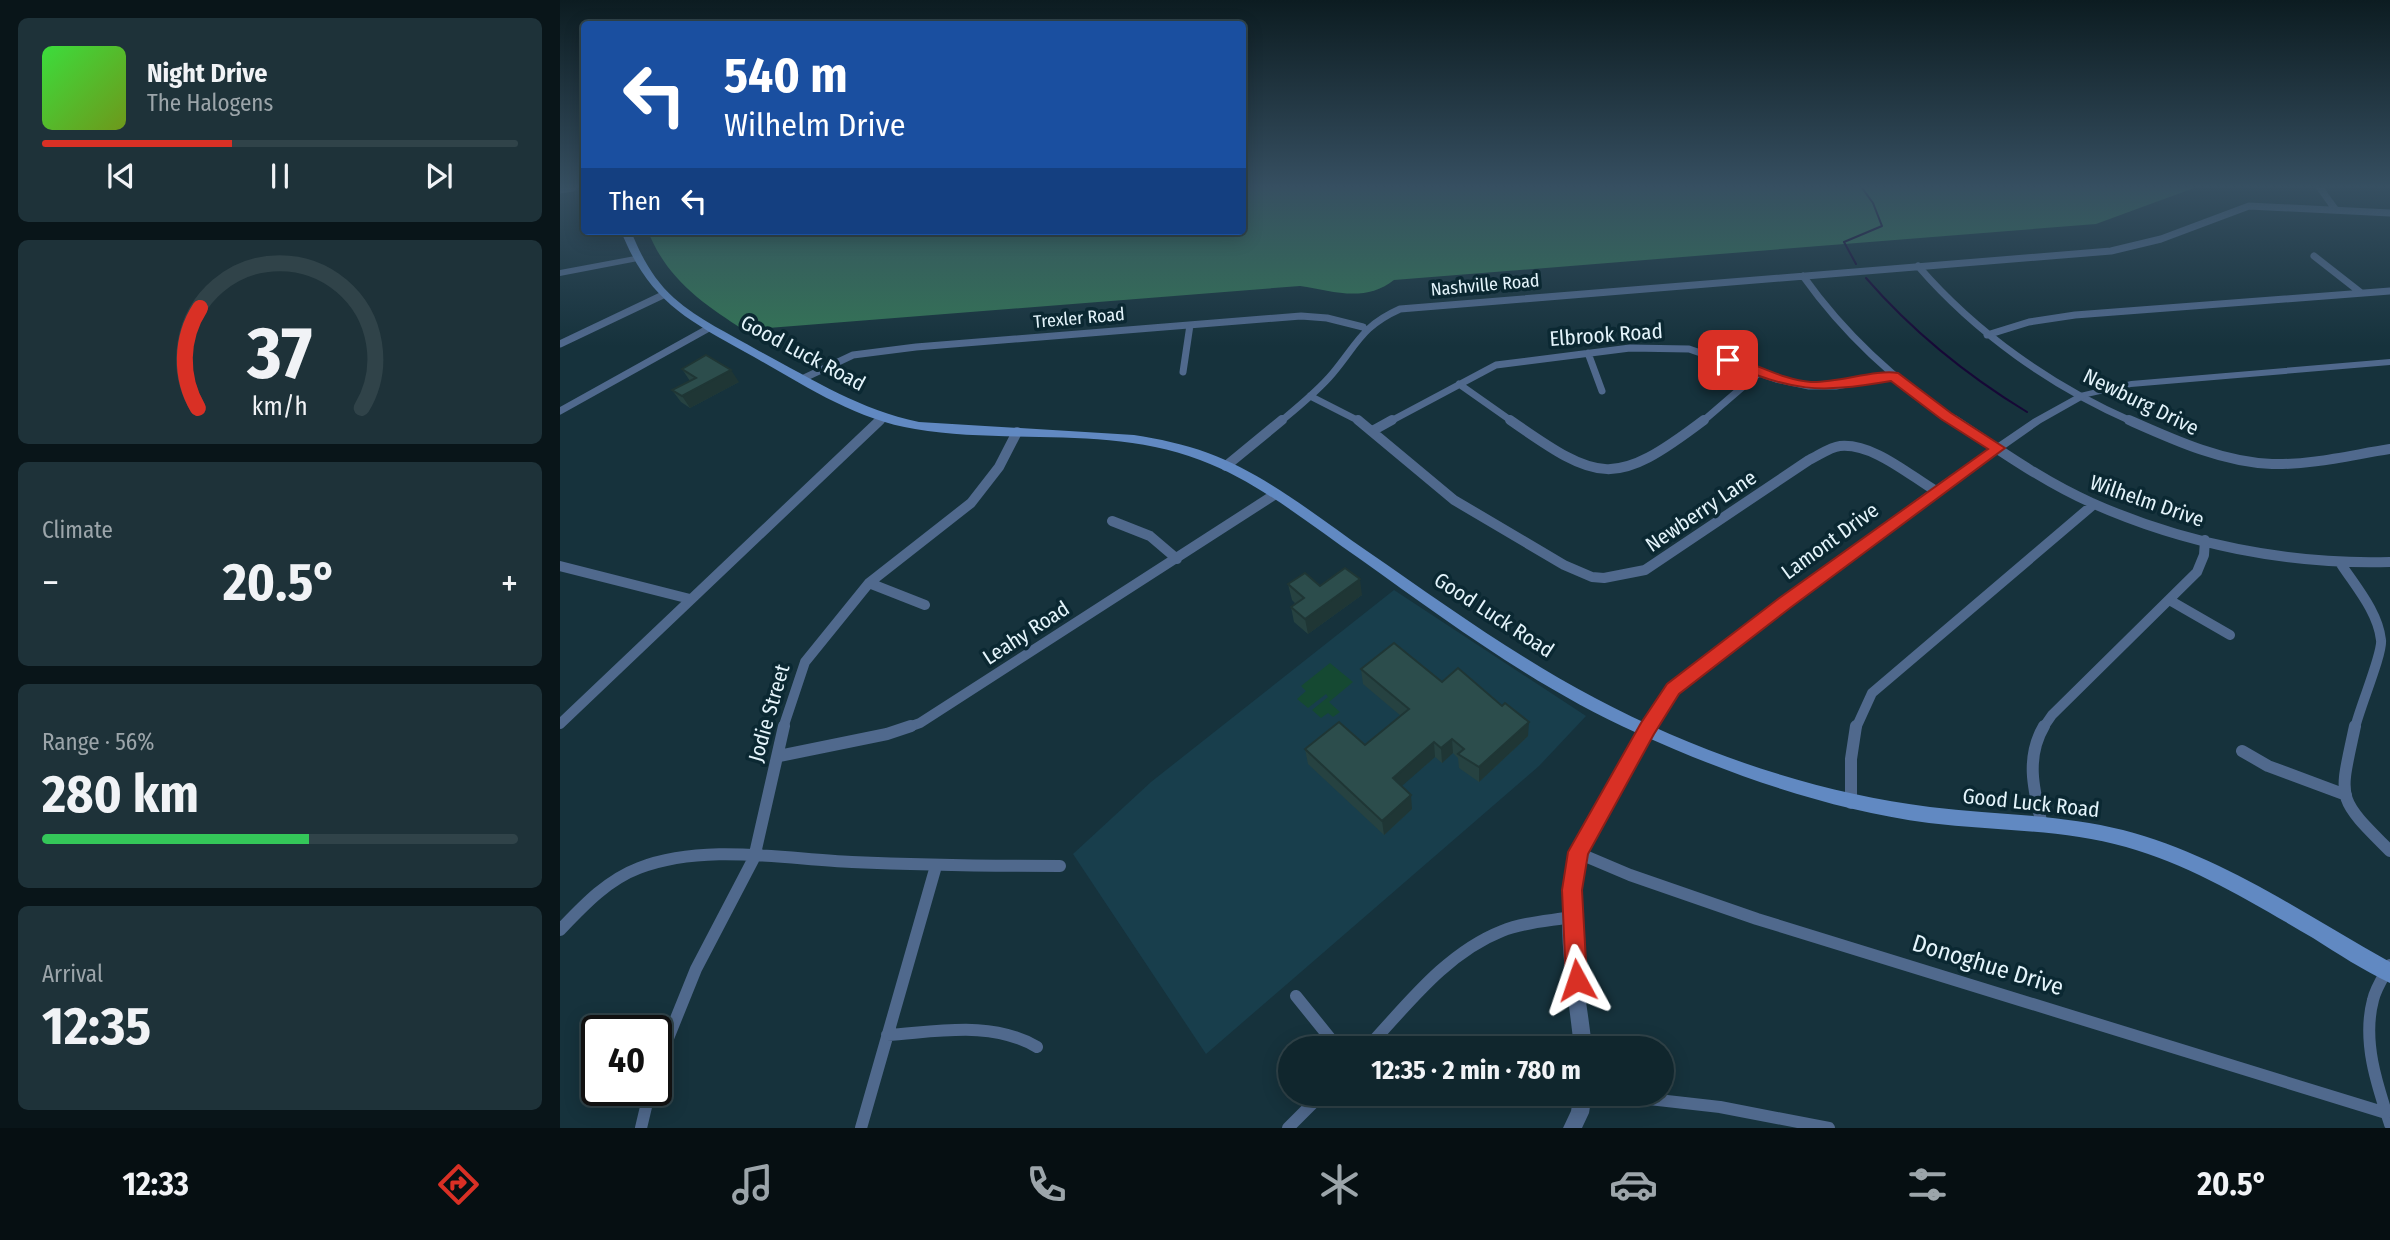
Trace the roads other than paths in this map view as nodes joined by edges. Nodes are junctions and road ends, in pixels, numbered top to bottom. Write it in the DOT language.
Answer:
graph roads {
  1 [pos="629,241"];
  2 [pos="2154,241"];
  3 [pos="2314,256"];
  4 [pos="635,259"];
  5 [pos="1918,266"];
  6 [pos="560,273"];
  7 [pos="1803,276"];
  8 [pos="2390,291"];
  9 [pos="2360,292"];
  10 [pos="663,295"];
  11 [pos="1190,325"];
  12 [pos="1363,327"];
  13 [pos="709,328"];
  14 [pos="1987,335"];
  15 [pos="560,344"];
  16 [pos="1588,353"];
  17 [pos="2390,362"];
  18 [pos="1183,372"];
  19 [pos="1760,372"];
  20 [pos="1893,376"];
  21 [pos="802,379"];
  22 [pos="1459,384"];
  23 [pos="1602,391"];
  24 [pos="2084,395"];
  25 [pos="1310,396"];
  26 [pos="560,411"];
  27 [pos="883,418"];
  28 [pos="1374,430"];
  29 [pos="1017,432"];
  30 [pos="1998,448"];
  31 [pos="2390,449"];
  32 [pos="1226,466"];
  33 [pos="1936,491"];
  34 [pos="1274,495"];
  35 [pos="2094,504"];
  36 [pos="1112,521"];
  37 [pos="2205,540"];
  38 [pos="1177,559"];
  39 [pos="2390,562"];
  40 [pos="2341,564"];
  41 [pos="560,566"];
  42 [pos="869,583"];
  43 [pos="690,599"];
  44 [pos="2171,601"];
  45 [pos="925,605"];
  46 [pos="2230,635"];
  47 [pos="560,708"];
  48 [pos="572,713"];
  49 [pos="560,724"];
  50 [pos="1647,729"];
  51 [pos="2242,751"];
  52 [pos="779,756"];
  53 [pos="2346,795"];
  54 [pos="1852,803"];
  55 [pos="2042,825"];
  56 [pos="2390,851"];
  57 [pos="1578,852"];
  58 [pos="754,858"];
  59 [pos="936,866"];
  60 [pos="1060,866"];
  61 [pos="1572,917"];
  62 [pos="560,930"];
  63 [pos="2389,970"];
  64 [pos="1296,996"];
  65 [pos="672,1027"];
  66 [pos="887,1035"];
  67 [pos="1328,1036"];
  68 [pos="1378,1036"];
  69 [pos="1582,1036"];
  70 [pos="1037,1047"];
  71 [pos="1674,1102"];
  72 [pos="646,1106"];
  73 [pos="1310,1106"];
  74 [pos="1581,1106"];
  75 [pos="2388,1118"];
  76 [pos="641,1128"];
  77 [pos="861,1128"];
  78 [pos="1288,1128"];
  79 [pos="1572,1128"];
  80 [pos="1829,1128"];
  1 -- 4 [label="main road, Good Luck Road"];
  2 -- 5 [label="street, Nashville Road"];
  3 -- 9 [label="street"];
  4 -- 6 [label="street"];
  4 -- 10 [label="main road, Good Luck Road"];
  5 -- 7 [label="street, Nashville Road"];
  5 -- 14 [label="street, Newburg Drive"];
  7 -- 12 [label="street, Nashville Road"];
  7 -- 20 [label="street, Wilhelm Drive"];
  8 -- 9 [label="street"];
  9 -- 14 [label="street"];
  10 -- 13 [label="main road, Good Luck Road"];
  10 -- 15 [label="street"];
  11 -- 12 [label="street, Trexler Road"];
  11 -- 18 [label="street"];
  11 -- 21 [label="street, Trexler Road"];
  12 -- 25 [label="street"];
  13 -- 21 [label="main road, Good Luck Road"];
  13 -- 26 [label="street"];
  14 -- 24 [label="street, Newburg Drive"];
  16 -- 19 [label="street, Elbrook Road"];
  16 -- 22 [label="street, Elbrook Road"];
  16 -- 23 [label="street"];
  17 -- 24 [label="street, Lamont Drive"];
  19 -- 20 [label="street, Elbrook Road"];
  19 -- 22 [label="street"];
  20 -- 30 [label="street, Wilhelm Drive"];
  21 -- 27 [label="main road, Good Luck Road"];
  22 -- 28 [label="street, Elbrook Road"];
  24 -- 30 [label="street, Lamont Drive"];
  24 -- 31 [label="street, Newburg Drive"];
  25 -- 28 [label="street, Newberry Lane"];
  25 -- 32 [label="street"];
  27 -- 29 [label="main road, Good Luck Road"];
  27 -- 43 [label="street"];
  28 -- 33 [label="street, Newberry Lane"];
  29 -- 32 [label="main road, Good Luck Road"];
  29 -- 42 [label="street, Jodie Street"];
  30 -- 33 [label="street, Lamont Drive"];
  30 -- 35 [label="street, Wilhelm Drive"];
  32 -- 34 [label="main road, Good Luck Road"];
  33 -- 50 [label="street, Lamont Drive"];
  34 -- 38 [label="street, Leahy Road"];
  34 -- 50 [label="main road, Good Luck Road"];
  35 -- 37 [label="street, Wilhelm Drive"];
  35 -- 54 [label="street"];
  36 -- 38 [label="street"];
  37 -- 40 [label="street, Wilhelm Drive"];
  37 -- 44 [label="street"];
  38 -- 52 [label="street, Leahy Road"];
  39 -- 40 [label="street, Wilhelm Drive"];
  40 -- 53 [label="street"];
  41 -- 43 [label="street"];
  42 -- 45 [label="street"];
  42 -- 52 [label="street, Jodie Street"];
  43 -- 48 [label="street"];
  44 -- 46 [label="street"];
  44 -- 55 [label="street"];
  47 -- 48 [label="street"];
  48 -- 49 [label="street"];
  50 -- 54 [label="main road, Good Luck Road"];
  50 -- 57 [label="street, Lamont Drive"];
  51 -- 53 [label="street"];
  52 -- 58 [label="street, Jodie Street"];
  53 -- 56 [label="street"];
  54 -- 55 [label="main road, Good Luck Road"];
  55 -- 63 [label="main road, Good Luck Road"];
  57 -- 61 [label="street, Lamont Drive"];
  57 -- 75 [label="street, Donoghue Drive"];
  58 -- 59 [label="street"];
  58 -- 62 [label="street"];
  58 -- 65 [label="street, Jodie Street"];
  59 -- 60 [label="street"];
  59 -- 66 [label="street"];
  61 -- 68 [label="street"];
  61 -- 69 [label="street, Lamont Drive"];
  63 -- 75 [label="street"];
  64 -- 67 [label="street"];
  66 -- 70 [label="street"];
  66 -- 77 [label="street"];
  71 -- 80 [label="street"];
  72 -- 76 [label="street"];
  73 -- 78 [label="street"];
  74 -- 79 [label="street"];
}
